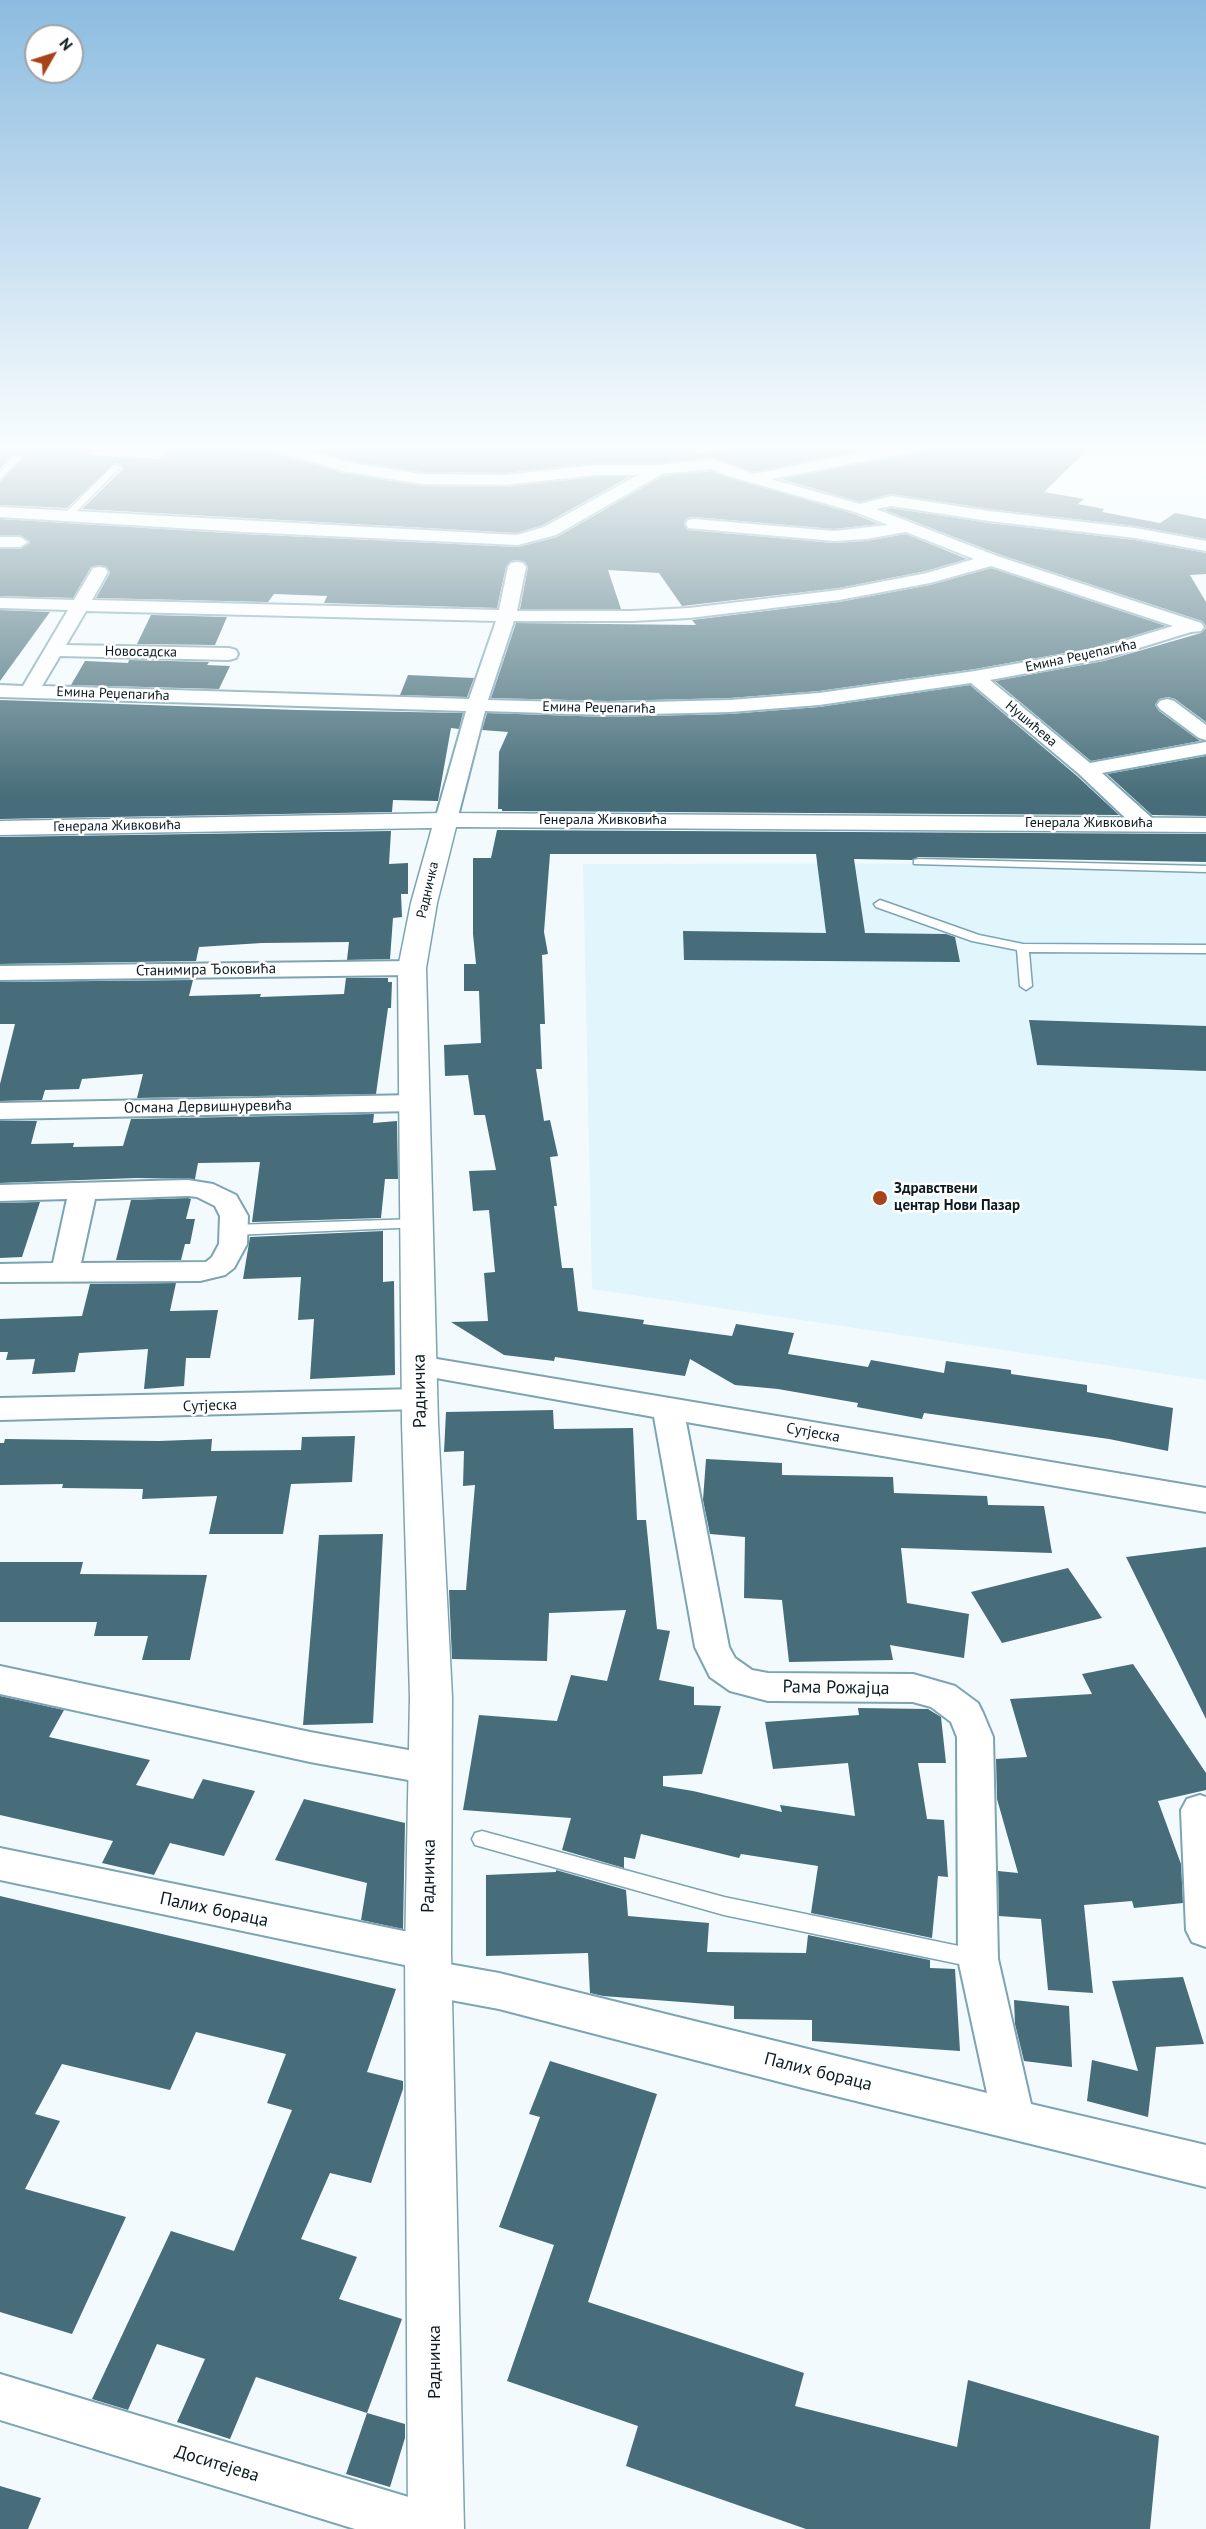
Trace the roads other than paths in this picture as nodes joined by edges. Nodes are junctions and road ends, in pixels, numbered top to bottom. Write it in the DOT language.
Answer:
graph roads {
  1 [pos="982,563"];
  2 [pos="1000,563"];
  3 [pos="517,567"];
  4 [pos="99,572"];
  5 [pos="0,603"];
  6 [pos="79,606"];
  7 [pos="507,616"];
  8 [pos="1198,628"];
  9 [pos="54,650"];
  10 [pos="229,654"];
  11 [pos="975,677"];
  12 [pos="0,691"];
  13 [pos="30,691"];
  14 [pos="477,705"];
  15 [pos="1167,705"];
  16 [pos="1206,734"];
  17 [pos="1206,748"];
  18 [pos="1086,770"];
  19 [pos="446,820"];
  20 [pos="1145,824"];
  21 [pos="1206,825"];
  22 [pos="0,828"];
  23 [pos="918,862"];
  24 [pos="1206,869"];
  25 [pos="880,904"];
  26 [pos="1023,948"];
  27 [pos="1206,950"];
  28 [pos="412,968"];
  29 [pos="0,973"];
  30 [pos="1026,986"];
  31 [pos="415,1103"];
  32 [pos="0,1111"];
  33 [pos="83,1191"];
  34 [pos="0,1193"];
  35 [pos="417,1224"];
  36 [pos="234,1230"];
  37 [pos="65,1272"];
  38 [pos="0,1273"];
  39 [pos="419,1382"];
  40 [pos="668,1408"];
  41 [pos="0,1409"];
  42 [pos="1206,1500"];
  43 [pos="0,1680"];
  44 [pos="430,1769"];
  45 [pos="1200,1810"];
  46 [pos="482,1839"];
  47 [pos="0,1864"];
  48 [pos="1206,1930"];
  49 [pos="978,1959"];
  50 [pos="429,1966"];
  51 [pos="1013,2118"];
  52 [pos="1206,2166"];
  53 [pos="0,2397"];
  54 [pos="436,2529"];
  1 -- 7 [label="street"];
  2 -- 8 [label="street"];
  3 -- 7 [label="street, Радничка"];
  4 -- 6 [label="street"];
  5 -- 6 [label="street"];
  6 -- 7 [label="street"];
  6 -- 9 [label="street"];
  7 -- 14 [label="street, Радничка"];
  8 -- 11 [label="street, Емина Реџепагића"];
  9 -- 10 [label="street, Новосадска"];
  9 -- 13 [label="street"];
  11 -- 14 [label="street, Емина Реџепагића"];
  11 -- 18 [label="street, Нушићева"];
  12 -- 13 [label="street, Емина Реџепагића"];
  13 -- 14 [label="street, Емина Реџепагића"];
  14 -- 19 [label="street, Радничка"];
  15 -- 16 [label="street"];
  17 -- 18 [label="street"];
  18 -- 20 [label="street, Нушићева"];
  19 -- 20 [label="street, Генерала Живковића"];
  19 -- 22 [label="street, Генерала Живковића"];
  19 -- 28 [label="street, Радничка"];
  20 -- 21 [label="street, Генерала Живковића"];
  23 -- 24 [label="lane"];
  25 -- 26 [label="lane"];
  26 -- 27 [label="lane"];
  26 -- 30 [label="lane"];
  28 -- 29 [label="street, Станимира Ђоковића"];
  28 -- 31 [label="street, Радничка"];
  31 -- 32 [label="street, Османа Дервишнуревића"];
  31 -- 35 [label="street, Радничка"];
  33 -- 34 [label="street"];
  33 -- 36 [label="street"];
  33 -- 37 [label="street"];
  35 -- 36 [label="lane"];
  35 -- 39 [label="street, Радничка"];
  36 -- 37 [label="street"];
  37 -- 38 [label="street"];
  39 -- 40 [label="street, Сутјеска"];
  39 -- 41 [label="street, Сутјеска"];
  39 -- 44 [label="street, Радничка"];
  40 -- 42 [label="street, Сутјеска"];
  40 -- 49 [label="street, Рама Рожајца"];
  43 -- 44 [label="street"];
  44 -- 50 [label="street, Радничка"];
  45 -- 48 [label="street"];
  46 -- 49 [label="lane"];
  47 -- 50 [label="street, Палих бораца"];
  49 -- 51 [label="street, Рама Рожајца"];
  50 -- 51 [label="street, Палих бораца"];
  50 -- 54 [label="street, Радничка"];
  51 -- 52 [label="street, Палих бораца"];
  53 -- 54 [label="street, Доситејева"];
}
